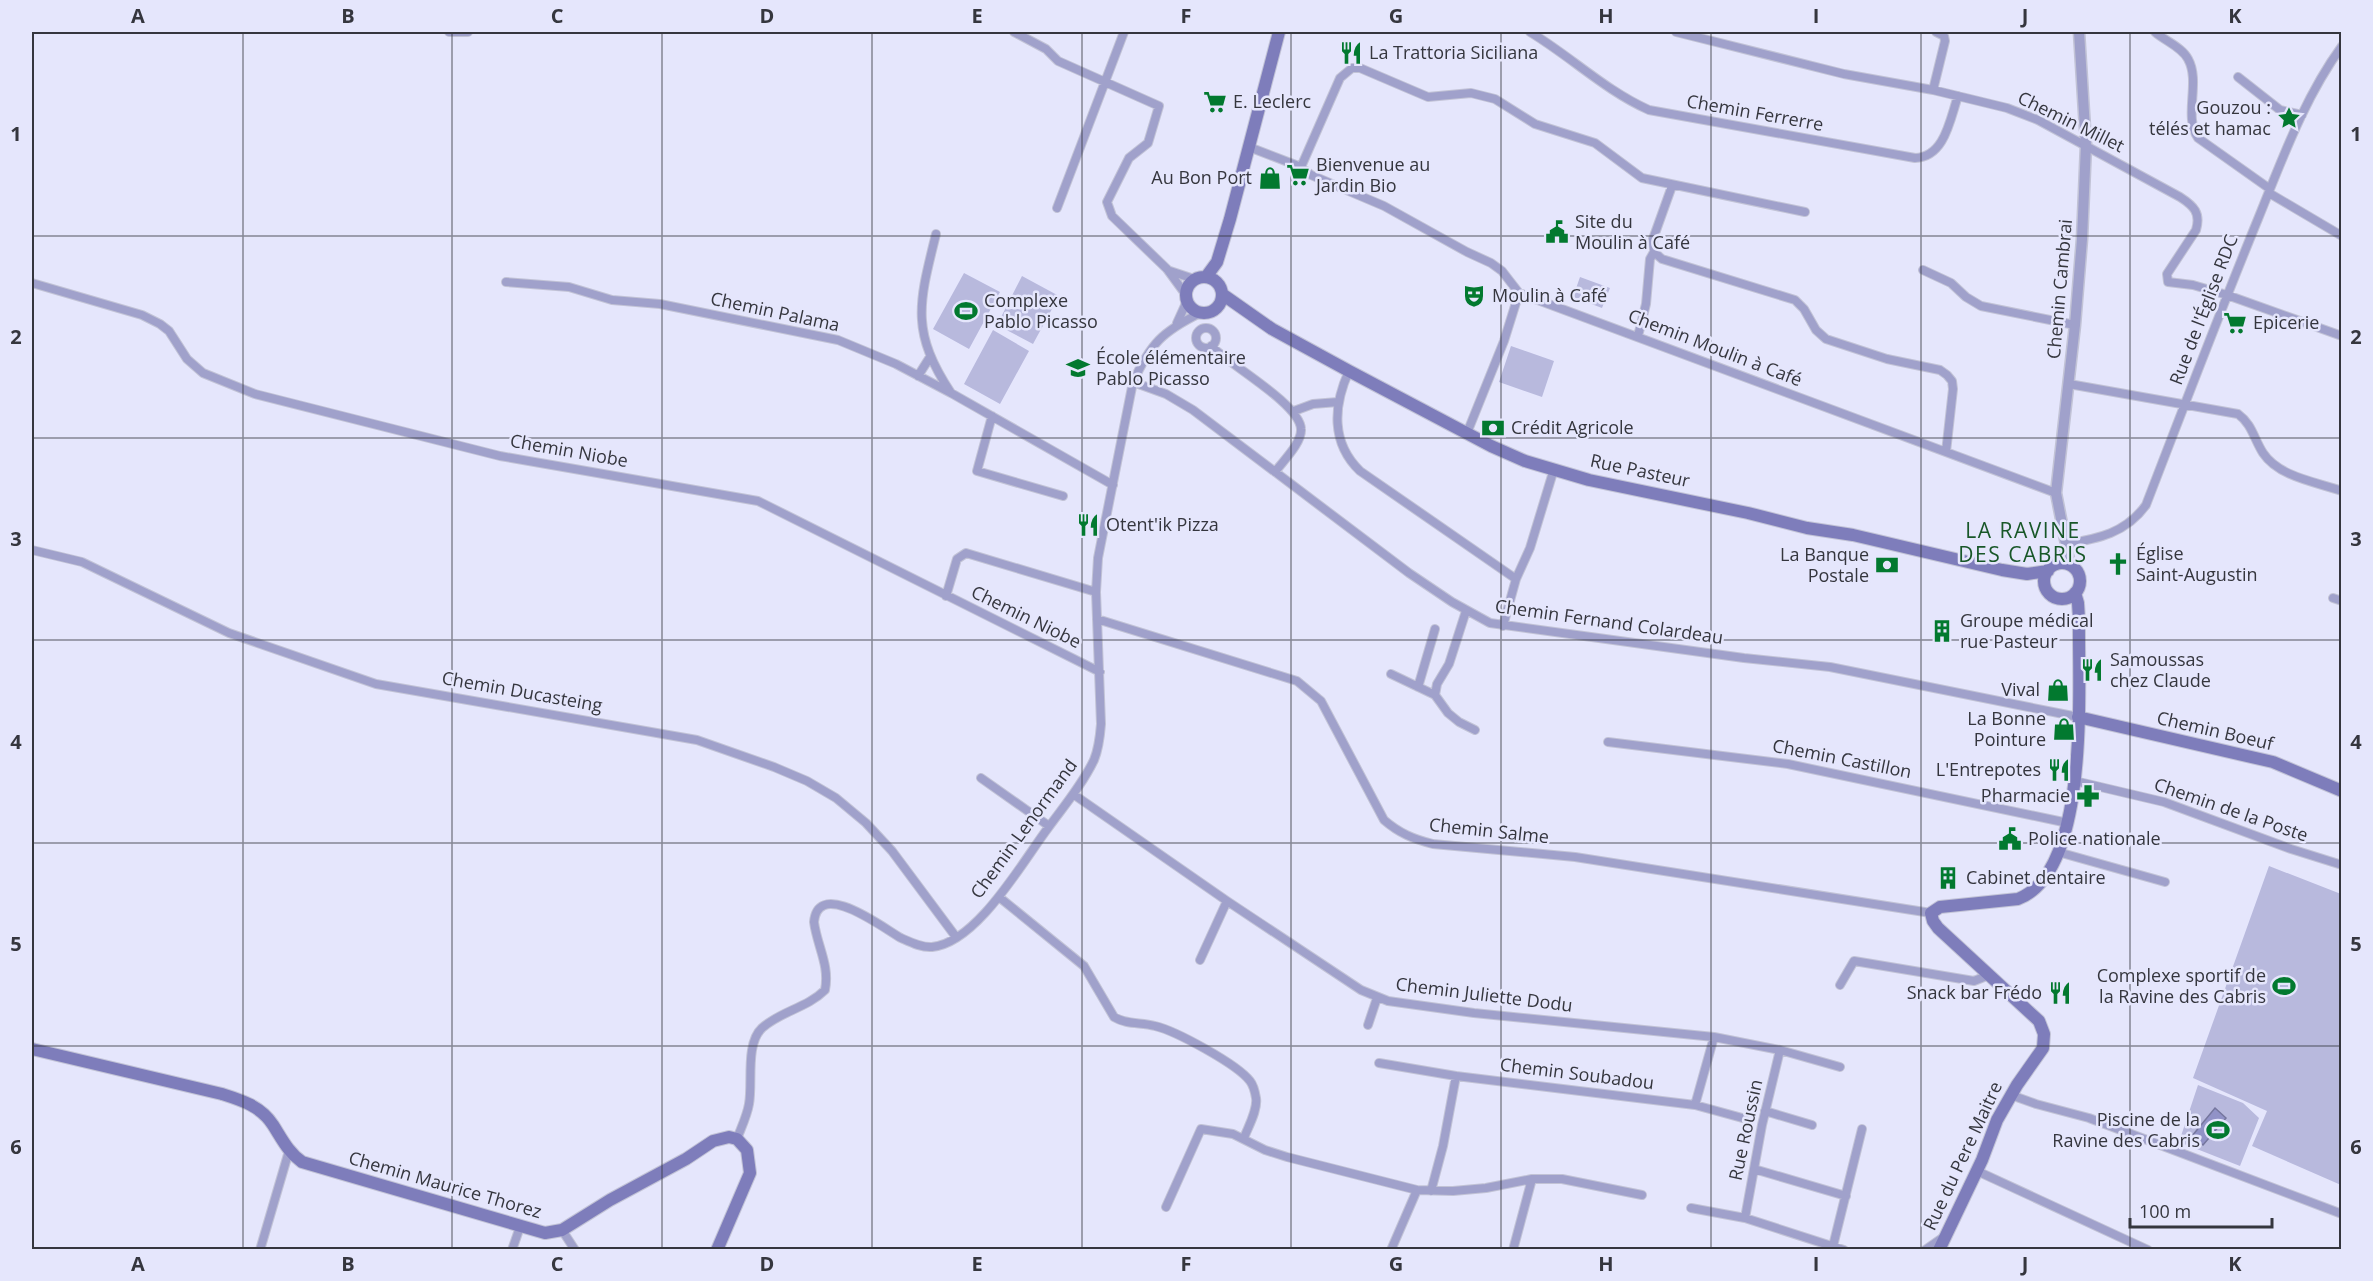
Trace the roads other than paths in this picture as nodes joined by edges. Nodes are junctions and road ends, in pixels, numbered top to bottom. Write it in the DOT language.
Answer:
graph roads {
  1 [pos="449,32"];
  2 [pos="468,32"];
  3 [pos="1014,32"];
  4 [pos="1125,32"];
  5 [pos="1279,32"];
  6 [pos="1530,32"];
  7 [pos="1676,32"];
  8 [pos="1936,32"];
  9 [pos="2079,32"];
  10 [pos="2156,32"];
  11 [pos="2340,51"];
  12 [pos="2238,77"];
  13 [pos="1105,82"];
  14 [pos="1933,90"];
  15 [pos="1958,96"];
  16 [pos="2302,115"];
  17 [pos="2086,145"];
  18 [pos="1249,147"];
  19 [pos="1301,167"];
  20 [pos="1672,186"];
  21 [pos="2269,191"];
  22 [pos="1057,208"];
  23 [pos="1805,212"];
  24 [pos="936,234"];
  25 [pos="2342,236"];
  26 [pos="1654,252"];
  27 [pos="1167,269"];
  28 [pos="1923,270"];
  29 [pos="1194,279"];
  30 [pos="1211,279"];
  31 [pos="32,282"];
  32 [pos="506,282"];
  33 [pos="1519,293"];
  34 [pos="1222,294"];
  35 [pos="2227,295"];
  36 [pos="1186,298"];
  37 [pos="1217,308"];
  38 [pos="1200,313"];
  39 [pos="1177,324"];
  40 [pos="2075,325"];
  41 [pos="1272,329"];
  42 [pos="1638,336"];
  43 [pos="2342,336"];
  44 [pos="1211,346"];
  45 [pos="930,357"];
  46 [pos="1349,371"];
  47 [pos="918,376"];
  48 [pos="1133,382"];
  49 [pos="2069,384"];
  50 [pos="951,393"];
  51 [pos="1338,402"];
  52 [pos="2185,404"];
  53 [pos="1293,411"];
  54 [pos="992,416"];
  55 [pos="1467,433"];
  56 [pos="1946,452"];
  57 [pos="1554,469"];
  58 [pos="1275,472"];
  59 [pos="1113,485"];
  60 [pos="2342,491"];
  61 [pos="2056,493"];
  62 [pos="1063,496"];
  63 [pos="2065,546"];
  64 [pos="32,550"];
  65 [pos="2059,567"];
  66 [pos="2027,574"];
  67 [pos="1516,579"];
  68 [pos="2045,584"];
  69 [pos="1096,592"];
  70 [pos="946,596"];
  71 [pos="2070,596"];
  72 [pos="1466,610"];
  73 [pos="1097,619"];
  74 [pos="1503,626"];
  75 [pos="1436,629"];
  76 [pos="1100,672"];
  77 [pos="1391,674"];
  78 [pos="1418,687"];
  79 [pos="1435,695"];
  80 [pos="2078,717"];
  81 [pos="1475,730"];
  82 [pos="1608,742"];
  83 [pos="981,778"];
  84 [pos="2075,781"];
  85 [pos="2342,791"];
  86 [pos="1073,794"];
  87 [pos="2068,823"];
  88 [pos="1049,826"];
  89 [pos="2058,852"];
  90 [pos="2342,865"];
  91 [pos="2165,882"];
  92 [pos="999,897"];
  93 [pos="1227,902"];
  94 [pos="1931,913"];
  95 [pos="956,937"];
  96 [pos="1200,960"];
  97 [pos="1989,975"];
  98 [pos="1840,985"];
  99 [pos="1377,998"];
  100 [pos="1368,1025"];
  101 [pos="1714,1037"];
  102 [pos="32,1049"];
  103 [pos="1780,1050"];
  104 [pos="1379,1063"];
  105 [pos="1840,1067"];
  106 [pos="1456,1076"];
  107 [pos="2011,1095"];
  108 [pos="1695,1105"];
  109 [pos="1765,1112"];
  110 [pos="1746,1119"];
  111 [pos="1812,1125"];
  112 [pos="1862,1129"];
  113 [pos="1244,1138"];
  114 [pos="737,1139"];
  115 [pos="289,1151"];
  116 [pos="1754,1169"];
  117 [pos="1977,1171"];
  118 [pos="1532,1179"];
  119 [pos="1417,1190"];
  120 [pos="1431,1191"];
  121 [pos="1642,1196"];
  122 [pos="1846,1196"];
  123 [pos="1166,1207"];
  124 [pos="1691,1208"];
  125 [pos="2342,1214"];
  126 [pos="1745,1218"];
  127 [pos="520,1227"];
  128 [pos="562,1230"];
  129 [pos="1945,1236"];
  130 [pos="1833,1246"];
  131 [pos="260,1250"];
  132 [pos="512,1250"];
  133 [pos="575,1250"];
  134 [pos="717,1250"];
  135 [pos="1391,1250"];
  136 [pos="1513,1250"];
  137 [pos="1844,1250"];
  138 [pos="1925,1250"];
  139 [pos="1939,1250"];
  140 [pos="2148,1250"];
  1 -- 2 [label="street"];
  3 -- 13 [label="street"];
  4 -- 13 [label="street"];
  5 -- 18 [label="main road"];
  6 -- 15 [label="street, Chemin Ferrerre"];
  7 -- 14 [label="street, Chemin Millet"];
  8 -- 14 [label="street"];
  9 -- 17 [label="street, Chemin Cambrai"];
  10 -- 21 [label="street"];
  11 -- 16 [label="street, Rue de l'Église RDC"];
  12 -- 16 [label="street"];
  13 -- 22 [label="street"];
  13 -- 27 [label="street"];
  14 -- 15 [label="street, Chemin Millet"];
  15 -- 17 [label="street, Chemin Millet"];
  16 -- 21 [label="street, Rue de l'Église RDC"];
  17 -- 35 [label="street, Chemin Millet"];
  17 -- 40 [label="street, Chemin Cambrai"];
  18 -- 19 [label="street"];
  18 -- 30 [label="main road"];
  19 -- 20 [label="street"];
  19 -- 33 [label="street"];
  20 -- 23 [label="street"];
  20 -- 26 [label="street"];
  21 -- 25 [label="street"];
  21 -- 35 [label="street, Rue de l'Église RDC"];
  24 -- 45 [label="street"];
  26 -- 42 [label="street"];
  26 -- 56 [label="street"];
  27 -- 29 [label="street"];
  27 -- 36 [label="street"];
  28 -- 40 [label="street"];
  29 -- 30 [label="main road"];
  29 -- 36 [label="main road"];
  30 -- 34 [label="main road"];
  31 -- 70 [label="street, Chemin Niobe"];
  32 -- 47 [label="street, Chemin Palama"];
  33 -- 42 [label="street, Chemin Moulin à Café"];
  33 -- 55 [label="street"];
  34 -- 37 [label="main road"];
  34 -- 41 [label="main road, Rue Pasteur"];
  35 -- 43 [label="street"];
  35 -- 52 [label="street, Rue de l'Église RDC"];
  36 -- 38 [label="main road"];
  36 -- 39 [label="street, Chemin Lenormand"];
  37 -- 38 [label="main road"];
  37 -- 41 [label="main road, Rue Pasteur"];
  38 -- 39 [label="street, Chemin Lenormand"];
  39 -- 48 [label="street, Chemin Lenormand"];
  40 -- 49 [label="street, Chemin Cambrai"];
  41 -- 46 [label="main road, Rue Pasteur"];
  42 -- 56 [label="street, Chemin Moulin à Café"];
  44 -- 53 [label="street"];
  45 -- 47 [label="street"];
  45 -- 50 [label="street"];
  46 -- 51 [label="street"];
  46 -- 55 [label="main road, Rue Pasteur"];
  47 -- 50 [label="street, Chemin Palama"];
  48 -- 58 [label="street, Chemin Fernand Colardeau"];
  48 -- 59 [label="street, Chemin Lenormand"];
  49 -- 52 [label="street"];
  49 -- 61 [label="street, Chemin Cambrai"];
  50 -- 54 [label="street, Chemin Palama"];
  51 -- 53 [label="street"];
  51 -- 67 [label="street"];
  52 -- 60 [label="street"];
  52 -- 63 [label="street, Rue de l'Église RDC"];
  53 -- 58 [label="street"];
  54 -- 59 [label="street, Chemin Palama"];
  54 -- 62 [label="street"];
  55 -- 57 [label="main road, Rue Pasteur"];
  56 -- 61 [label="street, Chemin Moulin à Café"];
  57 -- 66 [label="main road, Rue Pasteur"];
  57 -- 67 [label="street"];
  58 -- 72 [label="street, Chemin Fernand Colardeau"];
  59 -- 69 [label="street, Chemin Lenormand"];
  61 -- 63 [label="street, Chemin Cambrai"];
  63 -- 65 [label="street, Chemin Cambrai"];
  64 -- 95 [label="street, Chemin Ducasteing"];
  65 -- 66 [label="main road, Rue Pasteur"];
  65 -- 68 [label="main road"];
  65 -- 71 [label="main road"];
  66 -- 68 [label="main road, Rue Pasteur"];
  67 -- 74 [label="street"];
  68 -- 71 [label="main road"];
  69 -- 70 [label="street"];
  69 -- 73 [label="street, Chemin Lenormand"];
  70 -- 76 [label="street, Chemin Niobe"];
  71 -- 80 [label="main road"];
  72 -- 74 [label="street, Chemin Fernand Colardeau"];
  72 -- 79 [label="street"];
  73 -- 76 [label="street, Chemin Lenormand"];
  73 -- 94 [label="street, Chemin Salme"];
  74 -- 80 [label="street, Chemin Fernand Colardeau"];
  75 -- 78 [label="street"];
  76 -- 86 [label="street, Chemin Lenormand"];
  77 -- 78 [label="street"];
  78 -- 79 [label="street"];
  79 -- 81 [label="street"];
  80 -- 84 [label="main road"];
  80 -- 85 [label="main road, Chemin Boeuf"];
  82 -- 87 [label="street, Chemin Castillon"];
  83 -- 88 [label="street"];
  84 -- 87 [label="main road"];
  84 -- 90 [label="street, Chemin de la Poste"];
  86 -- 88 [label="street, Chemin Lenormand"];
  86 -- 93 [label="street, Chemin Juliette Dodu"];
  87 -- 89 [label="main road"];
  88 -- 92 [label="street, Chemin Lenormand"];
  89 -- 91 [label="street"];
  89 -- 94 [label="main road"];
  92 -- 95 [label="street, Chemin Lenormand"];
  92 -- 113 [label="street"];
  93 -- 96 [label="street"];
  93 -- 99 [label="street, Chemin Juliette Dodu"];
  94 -- 97 [label="main road, Rue du Pere Maitre"];
  95 -- 114 [label="street, Chemin Lenormand"];
  97 -- 98 [label="street"];
  97 -- 107 [label="main road, Rue du Pere Maitre"];
  99 -- 100 [label="street"];
  99 -- 101 [label="street, Chemin Juliette Dodu"];
  101 -- 103 [label="street, Chemin Juliette Dodu"];
  101 -- 108 [label="street"];
  102 -- 115 [label="main road, Chemin Maurice Thorez"];
  103 -- 105 [label="street, Chemin Juliette Dodu"];
  103 -- 109 [label="street, Rue Roussin"];
  104 -- 106 [label="street, Chemin Soubadou"];
  106 -- 108 [label="street, Chemin Soubadou"];
  106 -- 120 [label="street"];
  107 -- 117 [label="main road, Rue du Pere Maitre"];
  107 -- 125 [label="street"];
  108 -- 110 [label="street, Chemin Soubadou"];
  109 -- 111 [label="street"];
  109 -- 116 [label="street, Rue Roussin"];
  112 -- 122 [label="street"];
  113 -- 119 [label="street"];
  113 -- 123 [label="street"];
  114 -- 128 [label="main road, Chemin Maurice Thorez"];
  114 -- 134 [label="main road"];
  115 -- 127 [label="main road, Chemin Maurice Thorez"];
  115 -- 131 [label="street"];
  116 -- 122 [label="street"];
  116 -- 126 [label="street, Rue Roussin"];
  117 -- 129 [label="main road, Rue du Pere Maitre"];
  117 -- 140 [label="street"];
  118 -- 120 [label="street"];
  118 -- 121 [label="street"];
  118 -- 136 [label="street"];
  119 -- 120 [label="street"];
  119 -- 135 [label="street"];
  122 -- 130 [label="street"];
  124 -- 126 [label="street"];
  126 -- 130 [label="street"];
  127 -- 128 [label="main road, Chemin Maurice Thorez"];
  127 -- 132 [label="street"];
  128 -- 133 [label="street"];
  129 -- 138 [label="street"];
  129 -- 139 [label="main road, Rue du Pere Maitre"];
  130 -- 137 [label="street"];
}
